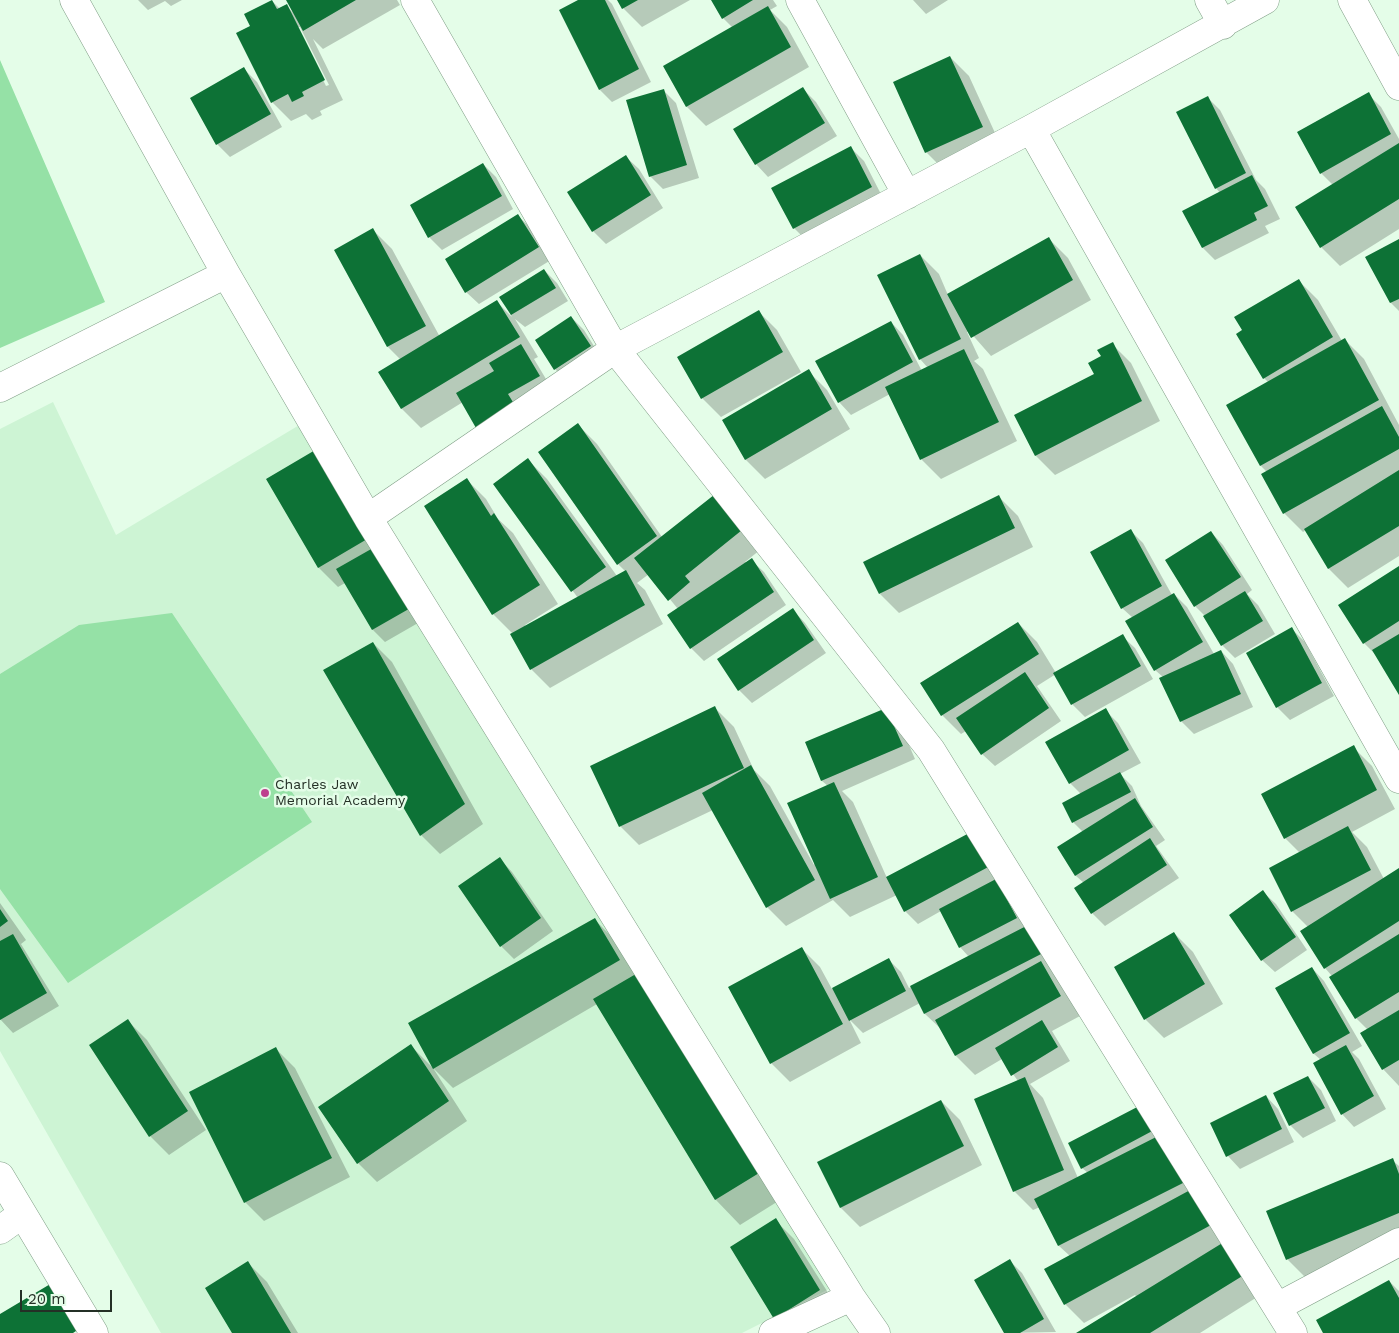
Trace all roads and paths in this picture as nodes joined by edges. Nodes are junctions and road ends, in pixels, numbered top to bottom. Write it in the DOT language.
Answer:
graph roads {
  1 [pos="74,0"];
  2 [pos="415,0"];
  3 [pos="800,0"];
  4 [pos="1209,0"];
  5 [pos="1265,0"];
  6 [pos="1352,0"];
  7 [pos="1223,25"];
  8 [pos="1399,86"];
  9 [pos="1031,129"];
  10 [pos="907,194"];
  11 [pos="226,274"];
  12 [pos="615,349"];
  13 [pos="0,388"];
  14 [pos="368,518"];
  15 [pos="1399,779"];
  16 [pos="0,1176"];
  17 [pos="11,1223"];
  18 [pos="1399,1242"];
  19 [pos="851,1297"];
  20 [pos="1277,1307"];
  21 [pos="94,1333"];
  22 [pos="773,1333"];
  23 [pos="876,1333"];
  24 [pos="1293,1333"];
  1 -- 11 [label="street"];
  2 -- 12 [label="street"];
  3 -- 10 [label="street"];
  4 -- 7 [label="street"];
  5 -- 7 [label="street"];
  6 -- 8 [label="street"];
  7 -- 9 [label="street"];
  9 -- 10 [label="street"];
  9 -- 15 [label="street"];
  10 -- 12 [label="street"];
  11 -- 13 [label="street"];
  11 -- 14 [label="street"];
  12 -- 14 [label="street"];
  12 -- 20 [label="street"];
  14 -- 19 [label="street"];
  16 -- 17 [label="street"];
  17 -- 21 [label="street"];
  18 -- 20 [label="street"];
  19 -- 22 [label="street"];
  19 -- 23 [label="street"];
  20 -- 24 [label="street"];
}
